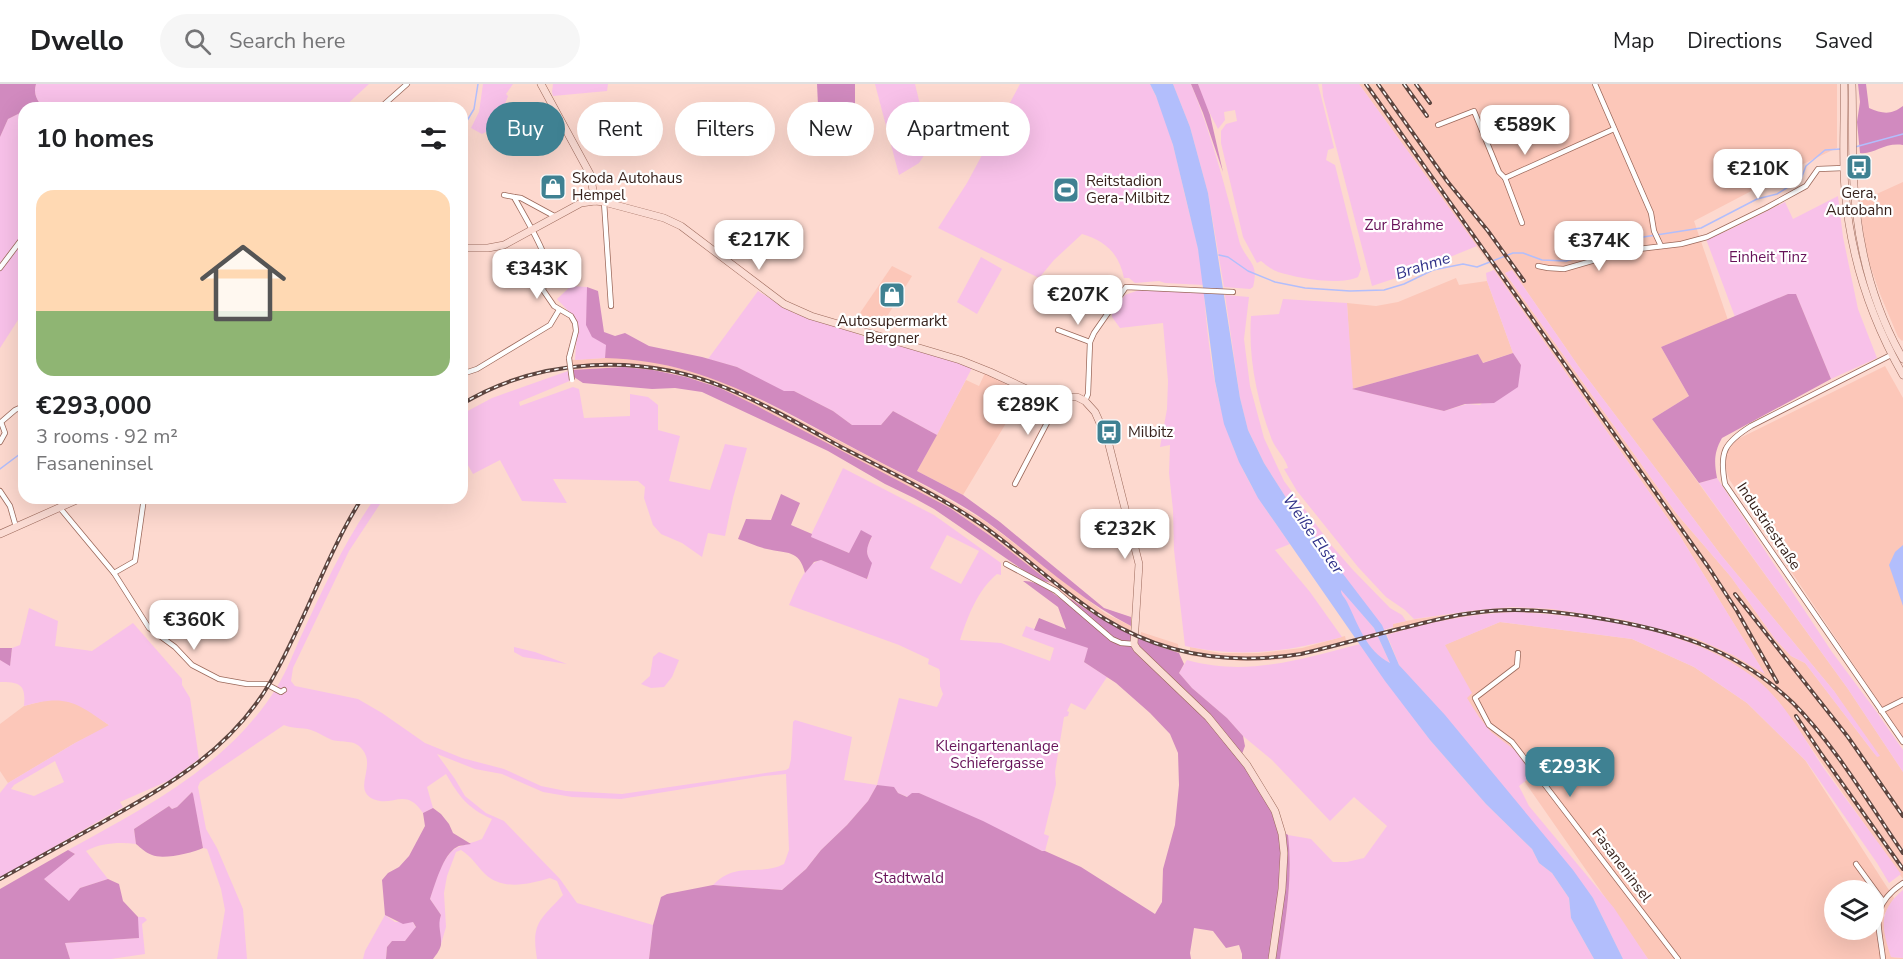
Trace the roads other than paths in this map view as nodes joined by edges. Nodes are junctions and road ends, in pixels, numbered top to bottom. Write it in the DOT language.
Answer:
graph roads {
  1 [pos="407,84"];
  2 [pos="541,84"];
  3 [pos="1595,84"];
  4 [pos="1844,84"];
  5 [pos="1852,84"];
  6 [pos="387,102"];
  7 [pos="1438,124"];
  8 [pos="1614,129"];
  9 [pos="1848,141"];
  10 [pos="1848,153"];
  11 [pos="1844,168"];
  12 [pos="1853,168"];
  13 [pos="1505,178"];
  14 [pos="504,195"];
  15 [pos="514,197"];
  16 [pos="595,201"];
  17 [pos="604,202"];
  18 [pos="555,217"];
  19 [pos="1522,223"];
  20 [pos="532,229"];
  21 [pos="18,244"];
  22 [pos="1660,244"];
  23 [pos="468,248"];
  24 [pos="1538,266"];
  25 [pos="0,268"];
  26 [pos="1233,291"];
  27 [pos="611,306"];
  28 [pos="558,310"];
  29 [pos="1058,330"];
  30 [pos="1090,342"];
  31 [pos="1900,347"];
  32 [pos="1891,355"];
  33 [pos="1903,359"];
  34 [pos="468,372"];
  35 [pos="1903,375"];
  36 [pos="572,380"];
  37 [pos="1060,398"];
  38 [pos="1085,401"];
  39 [pos="18,409"];
  40 [pos="0,442"];
  41 [pos="1015,484"];
  42 [pos="0,490"];
  43 [pos="68,504"];
  44 [pos="143,504"];
  45 [pos="60,508"];
  46 [pos="16,527"];
  47 [pos="0,534"];
  48 [pos="1006,564"];
  49 [pos="114,573"];
  50 [pos="1134,644"];
  51 [pos="1518,653"];
  52 [pos="284,690"];
  53 [pos="1903,700"];
  54 [pos="1881,711"];
  55 [pos="1903,742"];
  56 [pos="1856,864"];
  57 [pos="1868,880"];
  58 [pos="1903,883"];
  59 [pos="1884,900"];
  60 [pos="1880,940"];
  61 [pos="1272,959"];
  62 [pos="1678,959"];
  63 [pos="1883,959"];
  1 -- 6 [label="street"];
  2 -- 16 [label="main road"];
  3 -- 8 [label="street"];
  4 -- 9 [label="main road"];
  5 -- 9 [label="main road"];
  7 -- 13 [label="street"];
  8 -- 13 [label="street"];
  8 -- 22 [label="street"];
  9 -- 10 [label="main road"];
  10 -- 11 [label="main road"];
  10 -- 12 [label="main road"];
  11 -- 12 [label="main road"];
  11 -- 22 [label="street"];
  11 -- 32 [label="main road"];
  12 -- 31 [label="main road"];
  13 -- 19 [label="street"];
  14 -- 15 [label="street"];
  15 -- 18 [label="street"];
  15 -- 20 [label="street"];
  16 -- 17 [label="main road"];
  16 -- 18 [label="main road"];
  17 -- 27 [label="street"];
  17 -- 37 [label="main road"];
  18 -- 20 [label="main road"];
  20 -- 23 [label="main road"];
  20 -- 28 [label="street"];
  21 -- 25 [label="street"];
  22 -- 24 [label="street"];
  26 -- 30 [label="street"];
  28 -- 34 [label="street"];
  28 -- 36 [label="street, bridge"];
  29 -- 30 [label="street"];
  30 -- 38 [label="street"];
  31 -- 33 [label="main road"];
  32 -- 35 [label="main road"];
  32 -- 54 [label="street, Industriestraße"];
  37 -- 38 [label="main road"];
  37 -- 41 [label="street"];
  38 -- 50 [label="main road"];
  39 -- 40 [label="street"];
  42 -- 46 [label="street"];
  43 -- 45 [label="main road"];
  44 -- 49 [label="street"];
  45 -- 46 [label="main road"];
  45 -- 49 [label="street"];
  46 -- 47 [label="main road"];
  48 -- 50 [label="street"];
  49 -- 52 [label="street"];
  50 -- 61 [label="main road"];
  51 -- 62 [label="street, Fasaneninsel"];
  53 -- 54 [label="street"];
  54 -- 55 [label="street, Industriestraße"];
  56 -- 57 [label="street"];
  58 -- 59 [label="street"];
  60 -- 63 [label="street"];
}
